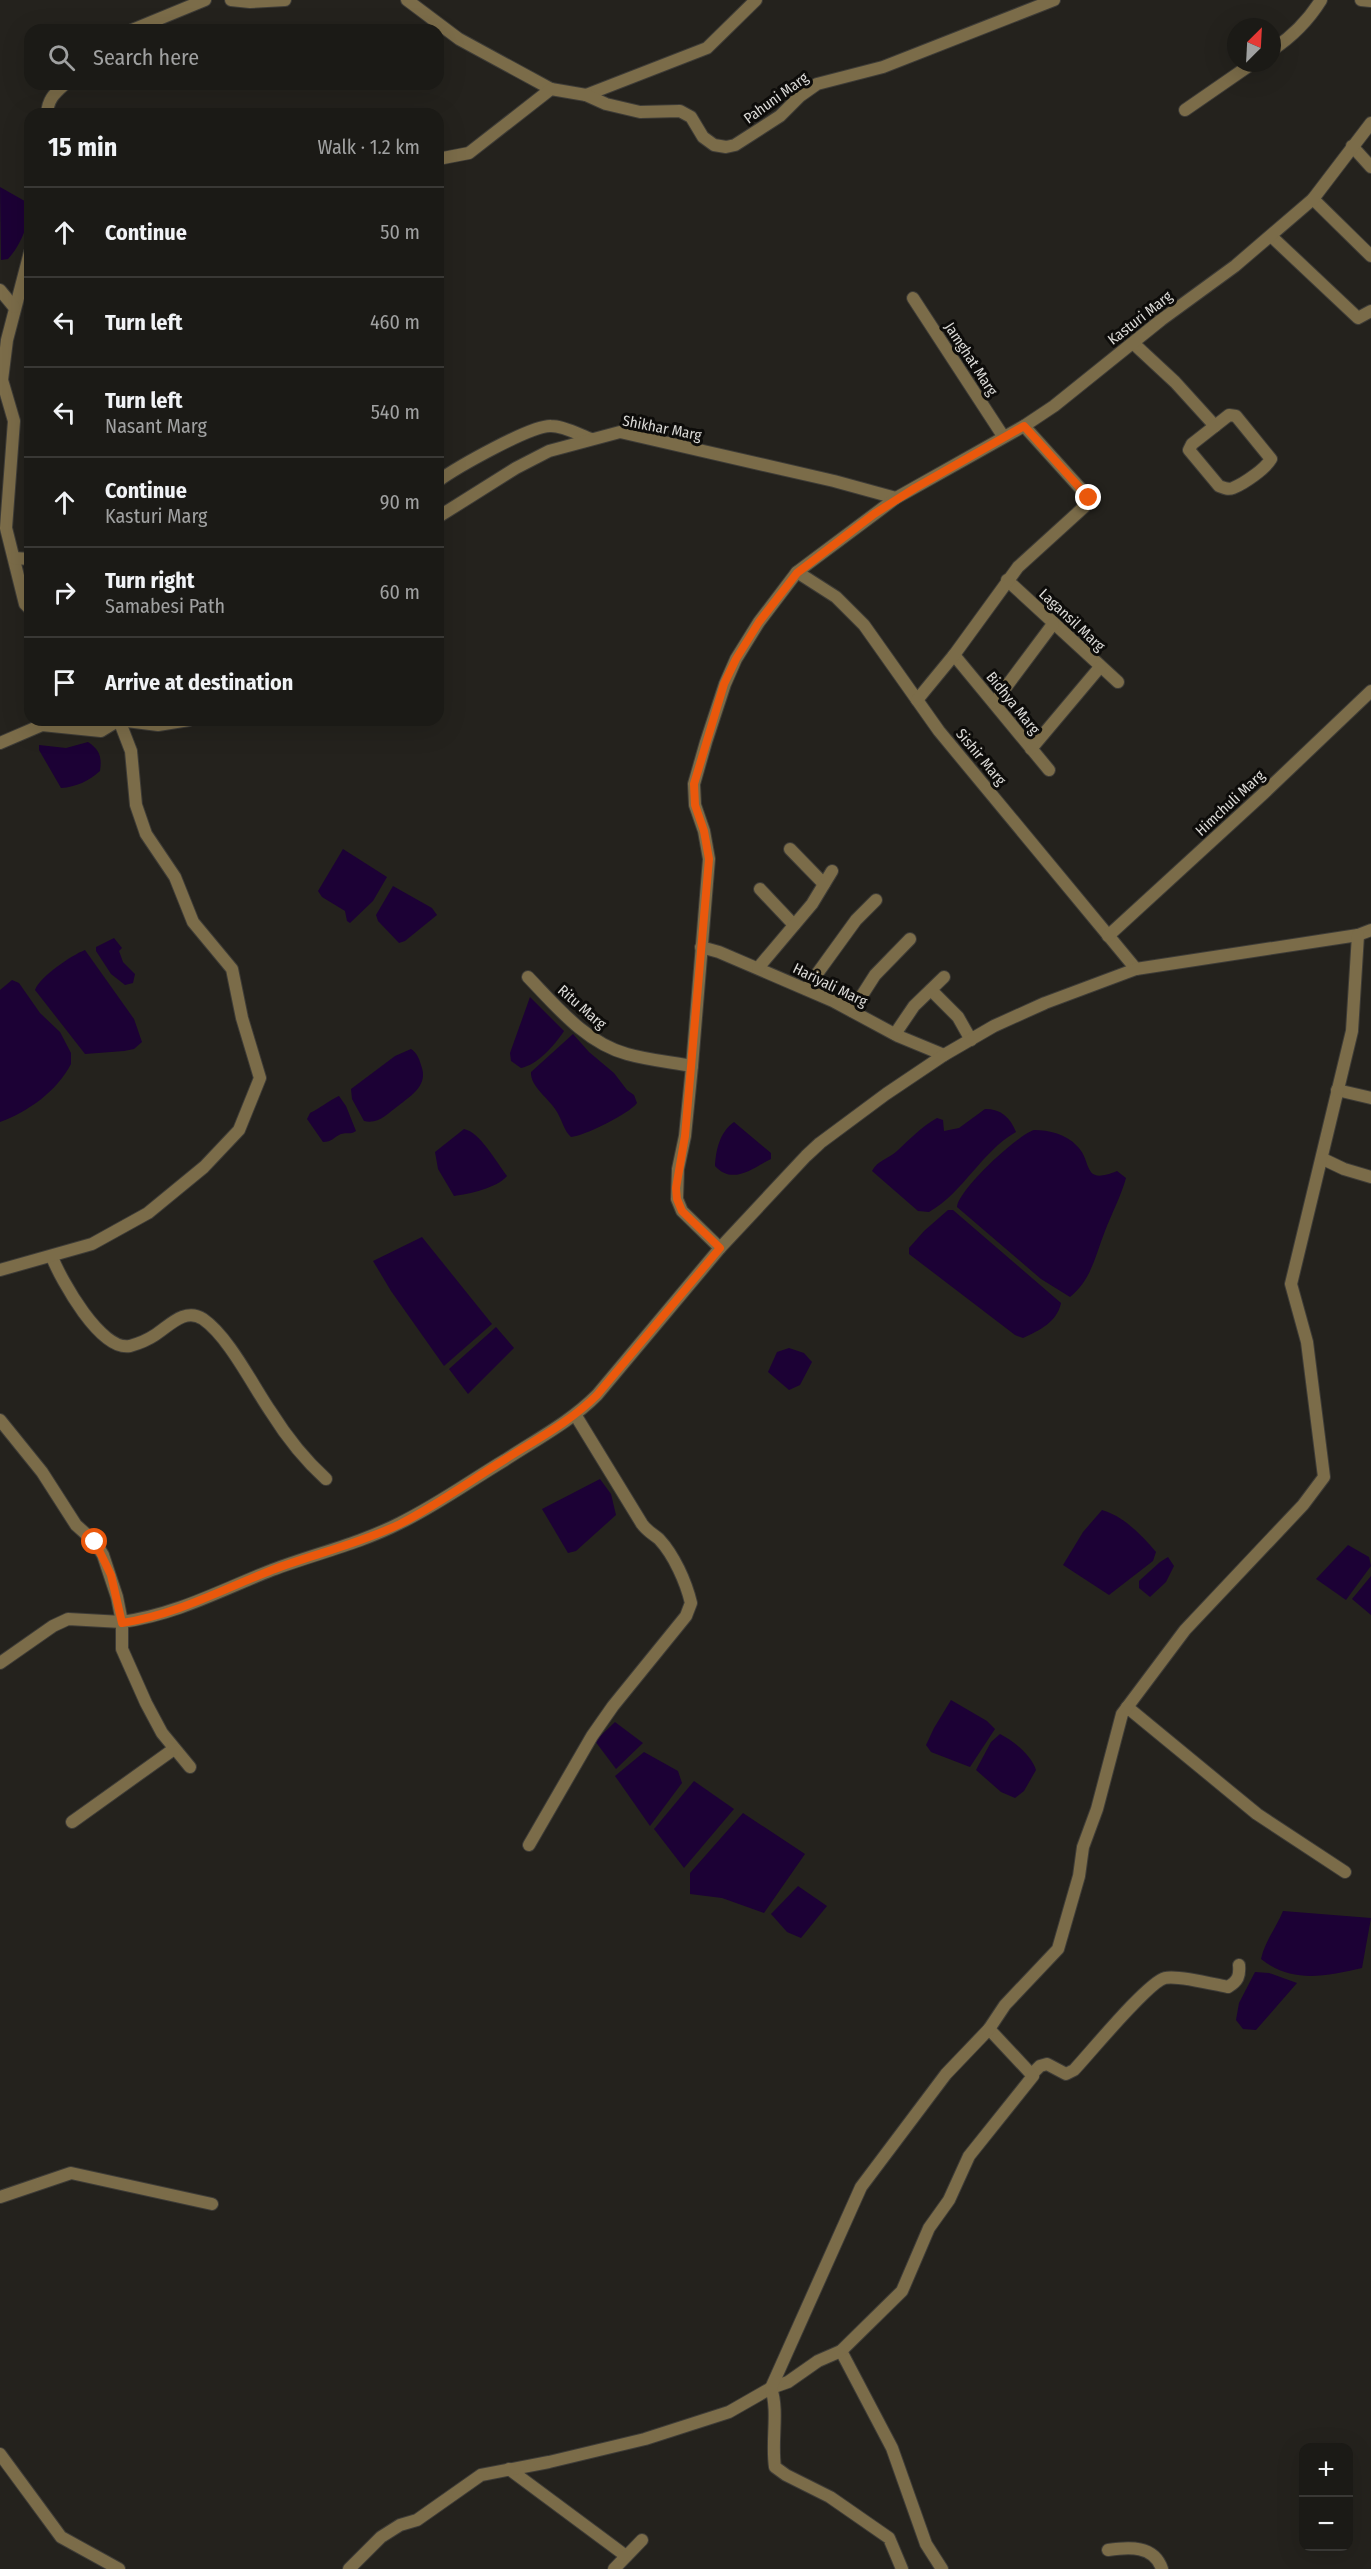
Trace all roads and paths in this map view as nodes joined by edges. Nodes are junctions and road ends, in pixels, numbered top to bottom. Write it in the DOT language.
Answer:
graph roads {
  1 [pos="205,0"];
  2 [pos="231,0"];
  3 [pos="285,0"];
  4 [pos="407,0"];
  5 [pos="756,0"];
  6 [pos="1054,0"];
  7 [pos="1321,0"];
  8 [pos="1361,0"];
  9 [pos="1371,1"];
  10 [pos="147,24"];
  11 [pos="439,24"];
  12 [pos="444,28"];
  13 [pos="1281,44"];
  14 [pos="1240,72"];
  15 [pos="551,89"];
  16 [pos="58,90"];
  17 [pos="586,94"];
  18 [pos="47,108"];
  19 [pos="1185,110"];
  20 [pos="1371,123"];
  21 [pos="1352,147"];
  22 [pos="444,158"];
  23 [pos="1371,167"];
  24 [pos="1313,199"];
  25 [pos="1271,236"];
  26 [pos="1371,256"];
  27 [pos="24,273"];
  28 [pos="0,290"];
  29 [pos="913,298"];
  30 [pos="14,307"];
  31 [pos="1371,311"];
  32 [pos="3,338"];
  33 [pos="1133,343"];
  34 [pos="1024,426"];
  35 [pos="1215,426"];
  36 [pos="1003,436"];
  37 [pos="591,439"];
  38 [pos="444,477"];
  39 [pos="896,498"];
  40 [pos="444,513"];
  41 [pos="3,530"];
  42 [pos="14,558"];
  43 [pos="24,559"];
  44 [pos="797,573"];
  45 [pos="1007,580"];
  46 [pos="24,600"];
  47 [pos="1053,624"];
  48 [pos="954,655"];
  49 [pos="1100,667"];
  50 [pos="1118,682"];
  51 [pos="1371,691"];
  52 [pos="917,700"];
  53 [pos="994,703"];
  54 [pos="40,726"];
  55 [pos="52,726"];
  56 [pos="109,726"];
  57 [pos="121,726"];
  58 [pos="0,743"];
  59 [pos="1031,748"];
  60 [pos="1049,770"];
  61 [pos="790,849"];
  62 [pos="832,872"];
  63 [pos="824,884"];
  64 [pos="760,889"];
  65 [pos="876,900"];
  66 [pos="794,925"];
  67 [pos="1371,930"];
  68 [pos="1358,935"];
  69 [pos="1108,936"];
  70 [pos="910,939"];
  71 [pos="701,947"];
  72 [pos="758,968"];
  73 [pos="1136,969"];
  74 [pos="528,977"];
  75 [pos="944,977"];
  76 [pos="806,989"];
  77 [pos="931,990"];
  78 [pos="852,1011"];
  79 [pos="895,1034"];
  80 [pos="971,1040"];
  81 [pos="944,1055"];
  82 [pos="692,1066"];
  83 [pos="1337,1090"];
  84 [pos="1371,1098"];
  85 [pos="1323,1159"];
  86 [pos="1371,1177"];
  87 [pos="720,1248"];
  88 [pos="52,1257"];
  89 [pos="0,1270"];
  90 [pos="576,1416"];
  91 [pos="0,1420"];
  92 [pos="326,1479"];
  93 [pos="122,1623"];
  94 [pos="0,1663"];
  95 [pos="1127,1707"];
  96 [pos="174,1749"];
  97 [pos="190,1767"];
  98 [pos="72,1822"];
  99 [pos="529,1845"];
  100 [pos="1345,1872"];
  101 [pos="1239,1965"];
  102 [pos="989,2029"];
  103 [pos="1032,2074"];
  104 [pos="0,2197"];
  105 [pos="212,2204"];
  106 [pos="841,2351"];
  107 [pos="771,2388"];
  108 [pos="0,2454"];
  109 [pos="509,2469"];
  110 [pos="642,2540"];
  111 [pos="1108,2550"];
  112 [pos="626,2556"];
  113 [pos="120,2569"];
  114 [pos="349,2569"];
  115 [pos="614,2569"];
  116 [pos="902,2569"];
  117 [pos="942,2569"];
  118 [pos="1162,2569"];
  1 -- 10 [label="street"];
  2 -- 3 [label="street"];
  4 -- 11 [label="street"];
  5 -- 17 [label="street"];
  6 -- 17 [label="street, Pahuni Marg"];
  7 -- 13 [label="street"];
  8 -- 9 [label="street"];
  12 -- 15 [label="street"];
  14 -- 19 [label="street"];
  15 -- 17 [label="street, Pahuni Marg"];
  15 -- 22 [label="street"];
  16 -- 18 [label="street"];
  20 -- 21 [label="street, Kasturi Marg"];
  21 -- 23 [label="street"];
  21 -- 24 [label="street, Kasturi Marg"];
  24 -- 25 [label="street, Kasturi Marg"];
  24 -- 26 [label="street"];
  25 -- 31 [label="street"];
  25 -- 33 [label="street, Kasturi Marg"];
  27 -- 30 [label="street"];
  28 -- 30 [label="street"];
  29 -- 36 [label="street, Jamghat Marg"];
  30 -- 32 [label="street"];
  32 -- 41 [label="street"];
  33 -- 34 [label="street, Kasturi Marg"];
  33 -- 35 [label="street"];
  34 -- 36 [label="street, Kasturi Marg"];
  34 -- 45 [label="street"];
  35 -- 35 [label="street"];
  36 -- 39 [label="street, Kasturi Marg"];
  37 -- 38 [label="street"];
  37 -- 39 [label="street, Shikhar Marg"];
  37 -- 40 [label="street, Shikhar Marg"];
  39 -- 44 [label="street, Kasturi Marg"];
  41 -- 42 [label="street"];
  42 -- 43 [label="street"];
  42 -- 46 [label="street"];
  44 -- 52 [label="street, Sishir Marg"];
  44 -- 71 [label="street, Kasturi Marg"];
  45 -- 47 [label="street, Lagansil Marg"];
  45 -- 48 [label="street"];
  47 -- 49 [label="street, Lagansil Marg"];
  47 -- 53 [label="street"];
  48 -- 52 [label="street"];
  48 -- 53 [label="street, Bidhya Marg"];
  49 -- 50 [label="street, Lagansil Marg"];
  49 -- 59 [label="street"];
  51 -- 69 [label="street, Himchuli Marg"];
  52 -- 69 [label="street, Sishir Marg"];
  53 -- 59 [label="street, Bidhya Marg"];
  54 -- 58 [label="street"];
  55 -- 56 [label="street"];
  57 -- 88 [label="street"];
  59 -- 60 [label="street, Bidhya Marg"];
  61 -- 63 [label="street"];
  62 -- 63 [label="street"];
  63 -- 66 [label="street"];
  64 -- 66 [label="street"];
  65 -- 76 [label="street"];
  66 -- 72 [label="street"];
  67 -- 68 [label="street"];
  68 -- 73 [label="street"];
  68 -- 83 [label="street"];
  69 -- 73 [label="street, Sishir Marg"];
  70 -- 78 [label="street"];
  71 -- 72 [label="street, Hariyali Marg"];
  71 -- 82 [label="street, Kasturi Marg"];
  72 -- 76 [label="street, Hariyali Marg"];
  73 -- 80 [label="street"];
  74 -- 82 [label="street, Ritu Marg"];
  75 -- 77 [label="street"];
  76 -- 78 [label="street, Hariyali Marg"];
  77 -- 79 [label="street"];
  77 -- 80 [label="street"];
  78 -- 79 [label="street, Hariyali Marg"];
  79 -- 81 [label="street, Hariyali Marg"];
  80 -- 81 [label="street"];
  81 -- 87 [label="street"];
  82 -- 87 [label="street, Kasturi Marg"];
  83 -- 84 [label="street"];
  83 -- 85 [label="street"];
  85 -- 86 [label="street"];
  85 -- 95 [label="street"];
  87 -- 90 [label="street"];
  88 -- 89 [label="street"];
  88 -- 92 [label="street"];
  90 -- 93 [label="street"];
  90 -- 99 [label="street"];
  91 -- 93 [label="street"];
  93 -- 94 [label="street"];
  93 -- 96 [label="street"];
  95 -- 100 [label="street"];
  95 -- 102 [label="street"];
  96 -- 97 [label="street"];
  96 -- 98 [label="street"];
  101 -- 103 [label="street"];
  102 -- 103 [label="street"];
  102 -- 107 [label="street"];
  103 -- 106 [label="street"];
  104 -- 105 [label="street"];
  106 -- 107 [label="street"];
  106 -- 117 [label="street"];
  107 -- 109 [label="street"];
  107 -- 116 [label="street"];
  108 -- 113 [label="street"];
  109 -- 112 [label="street"];
  109 -- 114 [label="street"];
  110 -- 112 [label="street"];
  111 -- 118 [label="street"];
  112 -- 115 [label="street"];
}
